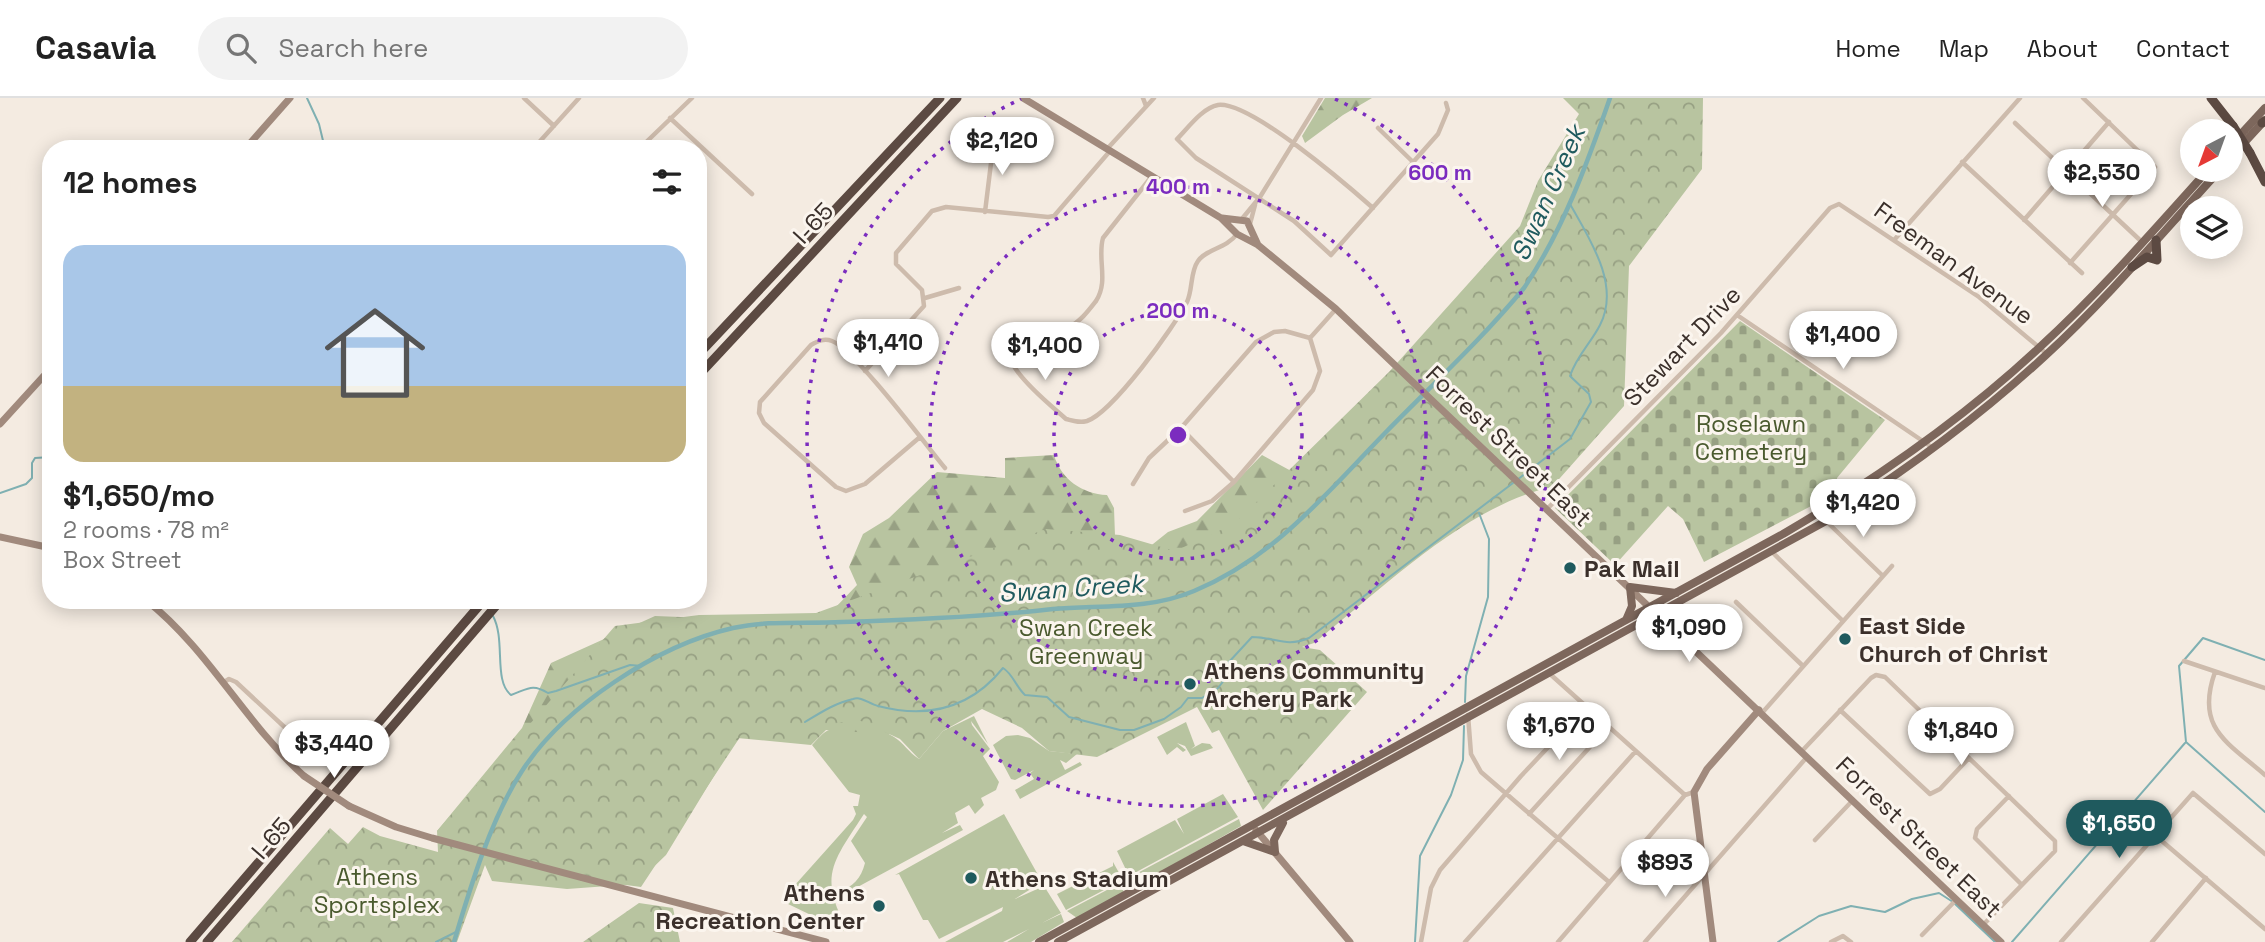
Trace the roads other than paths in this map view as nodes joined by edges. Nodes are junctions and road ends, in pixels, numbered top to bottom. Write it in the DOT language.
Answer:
graph roads {
  1 [pos="290,98"];
  2 [pos="524,98"];
  3 [pos="579,98"];
  4 [pos="692,98"];
  5 [pos="940,98"];
  6 [pos="957,98"];
  7 [pos="1023,98"];
  8 [pos="1143,98"];
  9 [pos="1154,98"];
  10 [pos="1321,98"];
  11 [pos="2020,98"];
  12 [pos="2082,98"];
  13 [pos="2214,100"];
  14 [pos="1446,103"];
  15 [pos="1146,106"];
  16 [pos="2265,108"];
  17 [pos="670,118"];
  18 [pos="2109,122"];
  19 [pos="2264,122"];
  20 [pos="2015,123"];
  21 [pos="554,125"];
  22 [pos="1378,128"];
  23 [pos="2244,131"];
  24 [pos="253,140"];
  25 [pos="541,140"];
  26 [pos="648,140"];
  27 [pos="694,140"];
  28 [pos="990,141"];
  29 [pos="1293,141"];
  30 [pos="2244,143"];
  31 [pos="1109,150"];
  32 [pos="707,152"];
  33 [pos="1413,162"];
  34 [pos="1962,162"];
  35 [pos="2255,163"];
  36 [pos="2265,168"];
  37 [pos="2067,171"];
  38 [pos="1152,176"];
  39 [pos="2198,182"];
  40 [pos="2209,182"];
  41 [pos="2265,182"];
  42 [pos="752,194"];
  43 [pos="1260,197"];
  44 [pos="1839,204"];
  45 [pos="1255,205"];
  46 [pos="1373,208"];
  47 [pos="985,212"];
  48 [pos="2114,215"];
  49 [pos="1221,218"];
  50 [pos="1240,220"];
  51 [pos="2024,220"];
  52 [pos="1250,227"];
  53 [pos="1238,233"];
  54 [pos="1895,239"];
  55 [pos="2156,240"];
  56 [pos="1258,245"];
  57 [pos="2146,245"];
  58 [pos="2070,264"];
  59 [pos="2132,267"];
  60 [pos="2082,274"];
  61 [pos="959,288"];
  62 [pos="925,298"];
  63 [pos="1336,309"];
  64 [pos="1737,315"];
  65 [pos="1310,338"];
  66 [pos="707,345"];
  67 [pos="2043,351"];
  68 [pos="707,366"];
  69 [pos="865,371"];
  70 [pos="42,378"];
  71 [pos="0,424"];
  72 [pos="1181,428"];
  73 [pos="920,438"];
  74 [pos="1925,443"];
  75 [pos="1934,449"];
  76 [pos="944,468"];
  77 [pos="1234,482"];
  78 [pos="1133,484"];
  79 [pos="1547,509"];
  80 [pos="1185,511"];
  81 [pos="1826,521"];
  82 [pos="0,538"];
  83 [pos="42,546"];
  84 [pos="1771,551"];
  85 [pos="1892,566"];
  86 [pos="1883,576"];
  87 [pos="1630,587"];
  88 [pos="1678,597"];
  89 [pos="1736,602"];
  90 [pos="156,609"];
  91 [pos="476,609"];
  92 [pos="493,609"];
  93 [pos="1653,610"];
  94 [pos="1626,620"];
  95 [pos="1843,621"];
  96 [pos="1640,623"];
  97 [pos="1667,625"];
  98 [pos="1676,633"];
  99 [pos="2184,661"];
  100 [pos="1803,666"];
  101 [pos="2215,672"];
  102 [pos="1549,673"];
  103 [pos="223,683"];
  104 [pos="2265,688"];
  105 [pos="1586,707"];
  106 [pos="1465,708"];
  107 [pos="1840,710"];
  108 [pos="1760,712"];
  109 [pos="1469,717"];
  110 [pos="1608,727"];
  111 [pos="307,748"];
  112 [pos="1635,752"];
  113 [pos="1804,754"];
  114 [pos="1969,758"];
  115 [pos="2265,775"];
  116 [pos="1689,793"];
  117 [pos="1506,794"];
  118 [pos="2009,796"];
  119 [pos="1853,800"];
  120 [pos="2129,813"];
  121 [pos="1529,814"];
  122 [pos="1288,817"];
  123 [pos="1250,826"];
  124 [pos="1259,833"];
  125 [pos="2156,835"];
  126 [pos="1556,837"];
  127 [pos="1815,840"];
  128 [pos="1243,841"];
  129 [pos="1275,852"];
  130 [pos="2265,854"];
  131 [pos="1704,874"];
  132 [pos="2206,878"];
  133 [pos="1609,882"];
  134 [pos="2022,885"];
  135 [pos="1957,899"];
  136 [pos="1983,925"];
  137 [pos="2265,929"];
  138 [pos="1922,935"];
  139 [pos="190,942"];
  140 [pos="207,942"];
  141 [pos="826,942"];
  142 [pos="1039,942"];
  143 [pos="1058,942"];
  144 [pos="1350,942"];
  145 [pos="1421,942"];
  146 [pos="1465,942"];
  147 [pos="1558,942"];
  148 [pos="1645,942"];
  149 [pos="1713,942"];
  150 [pos="1831,942"];
  151 [pos="1851,942"];
  152 [pos="2001,942"];
  153 [pos="2062,942"];
  154 [pos="2152,942"];
  1 -- 24 [label="main road"];
  2 -- 21 [label="street"];
  3 -- 21 [label="street"];
  4 -- 17 [label="street"];
  5 -- 66 [label="highway"];
  6 -- 68 [label="highway, I-65"];
  7 -- 31 [label="main road, Forrest Street East"];
  8 -- 15 [label="street"];
  9 -- 15 [label="street"];
  10 -- 29 [label="street"];
  11 -- 34 [label="street"];
  12 -- 18 [label="street"];
  13 -- 35 [label="highway, bridge"];
  14 -- 33 [label="street"];
  15 -- 31 [label="street"];
  16 -- 23 [label="main road"];
  17 -- 26 [label="street"];
  17 -- 27 [label="street"];
  18 -- 37 [label="street"];
  18 -- 48 [label="street"];
  19 -- 30 [label="main road"];
  20 -- 37 [label="street"];
  21 -- 25 [label="street"];
  22 -- 33 [label="street"];
  28 -- 47 [label="street"];
  29 -- 43 [label="street"];
  29 -- 43 [label="street"];
  29 -- 46 [label="street"];
  31 -- 38 [label="main road, Forrest Street East"];
  31 -- 47 [label="street"];
  32 -- 42 [label="street"];
  33 -- 46 [label="street"];
  34 -- 51 [label="street"];
  34 -- 54 [label="street"];
  35 -- 36 [label="highway"];
  35 -- 41 [label="highway"];
  37 -- 48 [label="street"];
  37 -- 51 [label="street"];
  38 -- 49 [label="main road, Forrest Street East"];
  38 -- 53 [label="street"];
  39 -- 57 [label="main road"];
  40 -- 55 [label="main road"];
  43 -- 45 [label="street"];
  43 -- 46 [label="street"];
  44 -- 54 [label="street, Freeman Avenue"];
  44 -- 64 [label="street, Stewart Drive"];
  45 -- 50 [label="street"];
  45 -- 52 [label="street"];
  47 -- 62 [label="street"];
  48 -- 57 [label="street"];
  48 -- 58 [label="street"];
  49 -- 50 [label="main road, Forrest Street East"];
  49 -- 53 [label="main road, Forrest Street East"];
  50 -- 52 [label="main road"];
  50 -- 53 [label="main road"];
  51 -- 58 [label="street"];
  52 -- 53 [label="main road"];
  52 -- 56 [label="main road, Forrest Street East"];
  53 -- 56 [label="main road, Forrest Street East"];
  54 -- 67 [label="street, Freeman Avenue"];
  55 -- 57 [label="main road"];
  55 -- 59 [label="highway"];
  56 -- 63 [label="main road, Forrest Street East"];
  57 -- 59 [label="main road"];
  57 -- 67 [label="main road"];
  58 -- 60 [label="street"];
  59 -- 67 [label="main road"];
  61 -- 62 [label="street"];
  62 -- 69 [label="street"];
  63 -- 65 [label="street"];
  63 -- 79 [label="main road, Forrest Street East"];
  64 -- 74 [label="street"];
  64 -- 79 [label="street, Stewart Drive"];
  65 -- 72 [label="street"];
  65 -- 77 [label="street"];
  67 -- 74 [label="main road"];
  67 -- 75 [label="main road"];
  69 -- 73 [label="street"];
  69 -- 73 [label="street"];
  70 -- 71 [label="main road"];
  72 -- 77 [label="street"];
  72 -- 78 [label="street"];
  73 -- 76 [label="street"];
  74 -- 75 [label="street"];
  74 -- 88 [label="main road"];
  75 -- 81 [label="main road"];
  77 -- 80 [label="street"];
  79 -- 87 [label="main road, Forrest Street East"];
  81 -- 84 [label="main road"];
  81 -- 86 [label="street"];
  82 -- 83 [label="main road"];
  84 -- 88 [label="main road"];
  84 -- 95 [label="street"];
  85 -- 86 [label="street"];
  86 -- 95 [label="street"];
  87 -- 88 [label="main road"];
  87 -- 93 [label="main road, Forrest Street East"];
  87 -- 94 [label="main road"];
  88 -- 93 [label="main road"];
  88 -- 98 [label="main road"];
  89 -- 100 [label="street"];
  90 -- 103 [label="main road"];
  91 -- 139 [label="highway"];
  92 -- 140 [label="highway, I-65"];
  93 -- 94 [label="main road"];
  93 -- 96 [label="main road"];
  93 -- 97 [label="main road, Forrest Street East"];
  94 -- 106 [label="main road"];
  95 -- 100 [label="street"];
  96 -- 97 [label="main road"];
  96 -- 102 [label="main road"];
  97 -- 98 [label="main road, Forrest Street East"];
  98 -- 108 [label="main road, Forrest Street East"];
  99 -- 101 [label="street"];
  100 -- 108 [label="street"];
  101 -- 104 [label="street"];
  101 -- 115 [label="street"];
  102 -- 105 [label="street"];
  102 -- 109 [label="main road"];
  103 -- 111 [label="street"];
  103 -- 141 [label="main road, bridge"];
  105 -- 110 [label="street"];
  105 -- 117 [label="street"];
  106 -- 109 [label="street"];
  106 -- 123 [label="main road"];
  107 -- 113 [label="street"];
  107 -- 114 [label="street"];
  107 -- 114 [label="street"];
  108 -- 113 [label="main road, Forrest Street East"];
  108 -- 116 [label="main road"];
  109 -- 117 [label="street"];
  109 -- 122 [label="main road"];
  110 -- 112 [label="street"];
  110 -- 121 [label="street"];
  112 -- 116 [label="street"];
  112 -- 126 [label="street"];
  113 -- 119 [label="main road, Forrest Street East"];
  113 -- 131 [label="street"];
  114 -- 118 [label="street"];
  116 -- 131 [label="main road"];
  116 -- 133 [label="street"];
  117 -- 121 [label="street"];
  117 -- 145 [label="street"];
  118 -- 134 [label="street"];
  118 -- 134 [label="street"];
  119 -- 127 [label="street"];
  119 -- 135 [label="main road, Forrest Street East"];
  120 -- 125 [label="street"];
  121 -- 126 [label="street"];
  122 -- 124 [label="main road"];
  122 -- 129 [label="main road"];
  123 -- 124 [label="main road"];
  123 -- 142 [label="main road"];
  124 -- 128 [label="main road"];
  124 -- 129 [label="main road"];
  125 -- 130 [label="street"];
  125 -- 132 [label="street"];
  125 -- 153 [label="street"];
  126 -- 133 [label="street"];
  126 -- 146 [label="street"];
  128 -- 129 [label="main road"];
  128 -- 143 [label="main road"];
  129 -- 144 [label="main road"];
  131 -- 148 [label="street"];
  131 -- 149 [label="main road"];
  132 -- 137 [label="street"];
  132 -- 154 [label="street"];
  133 -- 147 [label="street"];
  134 -- 136 [label="street"];
  135 -- 136 [label="main road, Forrest Street East"];
  135 -- 138 [label="street"];
  136 -- 152 [label="main road, Forrest Street East"];
  150 -- 151 [label="street"];
}
